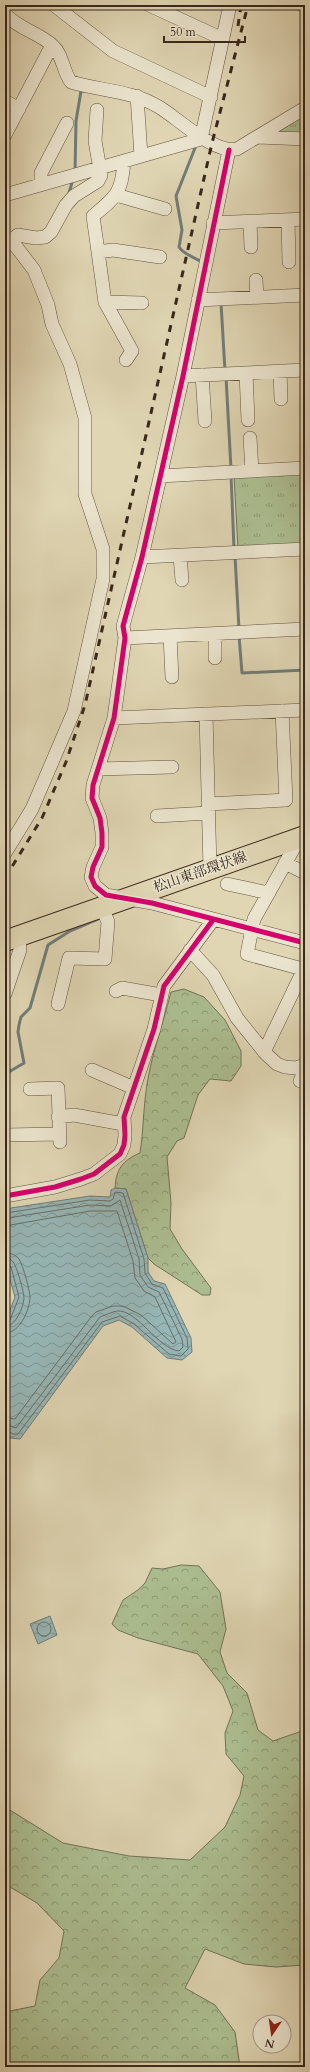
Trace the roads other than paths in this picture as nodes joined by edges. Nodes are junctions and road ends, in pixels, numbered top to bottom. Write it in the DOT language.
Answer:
graph roads {
  1 [pos="54,5"];
  2 [pos="149,5"];
  3 [pos="230,5"];
  4 [pos="302,5"];
  5 [pos="305,6"];
  6 [pos="166,9"];
  7 [pos="5,15"];
  8 [pos="223,39"];
  9 [pos="52,45"];
  10 [pos="137,96"];
  11 [pos="211,97"];
  12 [pos="5,102"];
  13 [pos="305,108"];
  14 [pos="19,109"];
  15 [pos="97,110"];
  16 [pos="67,123"];
  17 [pos="5,135"];
  18 [pos="258,137"];
  19 [pos="201,139"];
  20 [pos="305,139"];
  21 [pos="229,150"];
  22 [pos="141,156"];
  23 [pos="124,161"];
  24 [pos="101,168"];
  25 [pos="41,185"];
  26 [pos="5,195"];
  27 [pos="116,195"];
  28 [pos="165,210"];
  29 [pos="305,219"];
  30 [pos="288,220"];
  31 [pos="250,222"];
  32 [pos="214,223"];
  33 [pos="8,238"];
  34 [pos="251,247"];
  35 [pos="98,252"];
  36 [pos="160,258"];
  37 [pos="290,262"];
  38 [pos="256,280"];
  39 [pos="305,295"];
  40 [pos="257,297"];
  41 [pos="198,300"];
  42 [pos="105,302"];
  43 [pos="142,304"];
  44 [pos="126,360"];
  45 [pos="305,370"];
  46 [pos="280,371"];
  47 [pos="246,373"];
  48 [pos="202,375"];
  49 [pos="183,376"];
  50 [pos="281,398"];
  51 [pos="248,420"];
  52 [pos="205,421"];
  53 [pos="250,438"];
  54 [pos="305,468"];
  55 [pos="252,471"];
  56 [pos="160,476"];
  57 [pos="305,549"];
  58 [pos="180,556"];
  59 [pos="142,558"];
  60 [pos="182,580"];
  61 [pos="305,629"];
  62 [pos="215,634"];
  63 [pos="170,636"];
  64 [pos="125,638"];
  65 [pos="216,658"];
  66 [pos="172,677"];
  67 [pos="305,710"];
  68 [pos="282,711"];
  69 [pos="206,714"];
  70 [pos="114,718"];
  71 [pos="172,766"];
  72 [pos="98,769"];
  73 [pos="208,809"];
  74 [pos="157,816"];
  75 [pos="302,836"];
  76 [pos="5,853"];
  77 [pos="286,863"];
  78 [pos="210,869"];
  79 [pos="305,873"];
  80 [pos="227,884"];
  81 [pos="269,893"];
  82 [pos="126,898"];
  83 [pos="102,907"];
  84 [pos="213,920"];
  85 [pos="252,929"];
  86 [pos="12,939"];
  87 [pos="305,943"];
  88 [pos="190,950"];
  89 [pos="116,991"];
  90 [pos="5,994"];
  91 [pos="161,995"];
  92 [pos="63,999"];
  93 [pos="264,1052"];
  94 [pos="305,1065"];
  95 [pos="92,1070"];
  96 [pos="134,1088"];
  97 [pos="30,1089"];
  98 [pos="58,1117"];
  99 [pos="123,1124"];
  100 [pos="5,1135"];
  101 [pos="5,1196"];
  1 -- 11 [label="street"];
  2 -- 6 [label="street"];
  3 -- 8 [label="street"];
  4 -- 5 [label="street"];
  6 -- 8 [label="street"];
  7 -- 9 [label="street"];
  8 -- 11 [label="street"];
  9 -- 10 [label="street"];
  9 -- 14 [label="street"];
  10 -- 19 [label="street"];
  10 -- 22 [label="street"];
  11 -- 19 [label="street"];
  12 -- 14 [label="street"];
  13 -- 18 [label="street"];
  14 -- 17 [label="street"];
  15 -- 24 [label="street"];
  16 -- 25 [label="street"];
  18 -- 20 [label="street"];
  18 -- 21 [label="street"];
  19 -- 21 [label="street"];
  19 -- 22 [label="street"];
  21 -- 32 [label="street"];
  22 -- 23 [label="street"];
  23 -- 24 [label="street"];
  23 -- 27 [label="street"];
  24 -- 25 [label="street"];
  24 -- 33 [label="street"];
  25 -- 26 [label="street"];
  27 -- 28 [label="street"];
  27 -- 35 [label="street"];
  29 -- 30 [label="street"];
  30 -- 31 [label="street"];
  30 -- 37 [label="street"];
  31 -- 32 [label="street"];
  31 -- 34 [label="street"];
  32 -- 41 [label="street"];
  33 -- 76 [label="street"];
  35 -- 36 [label="street"];
  35 -- 42 [label="street"];
  38 -- 40 [label="street"];
  39 -- 40 [label="street"];
  40 -- 41 [label="street"];
  41 -- 49 [label="street"];
  42 -- 43 [label="street"];
  42 -- 44 [label="street"];
  45 -- 46 [label="street"];
  46 -- 47 [label="street"];
  46 -- 50 [label="street"];
  47 -- 48 [label="street"];
  47 -- 51 [label="street"];
  48 -- 49 [label="street"];
  48 -- 52 [label="street"];
  49 -- 56 [label="street"];
  53 -- 55 [label="street"];
  54 -- 55 [label="street"];
  55 -- 56 [label="street"];
  56 -- 59 [label="street"];
  57 -- 58 [label="street"];
  58 -- 59 [label="street"];
  58 -- 60 [label="street"];
  59 -- 64 [label="street"];
  61 -- 62 [label="street"];
  62 -- 63 [label="street"];
  62 -- 65 [label="street"];
  63 -- 64 [label="street"];
  63 -- 66 [label="street"];
  64 -- 70 [label="street"];
  67 -- 68 [label="street"];
  68 -- 69 [label="street"];
  68 -- 73 [label="street"];
  69 -- 70 [label="street"];
  69 -- 73 [label="street"];
  70 -- 72 [label="street"];
  71 -- 72 [label="street"];
  72 -- 82 [label="street"];
  73 -- 74 [label="street"];
  73 -- 78 [label="street"];
  75 -- 77 [label="street"];
  75 -- 78 [label="main road, 松山東部環状線"];
  77 -- 79 [label="street"];
  77 -- 81 [label="street"];
  78 -- 82 [label="main road, 松山東部環状線"];
  80 -- 81 [label="street"];
  81 -- 85 [label="street"];
  82 -- 83 [label="main road, 松山東部環状線"];
  82 -- 84 [label="street"];
  83 -- 86 [label="main road, 松山東部環状線"];
  83 -- 92 [label="street"];
  84 -- 85 [label="street"];
  84 -- 88 [label="street"];
  85 -- 87 [label="street"];
  85 -- 93 [label="street"];
  86 -- 90 [label="street"];
  88 -- 91 [label="street"];
  88 -- 93 [label="street"];
  89 -- 91 [label="street"];
  91 -- 96 [label="street"];
  93 -- 94 [label="street"];
  95 -- 96 [label="street"];
  96 -- 99 [label="street"];
  97 -- 98 [label="street"];
  98 -- 99 [label="street"];
  98 -- 100 [label="street"];
  99 -- 101 [label="street"];
}
